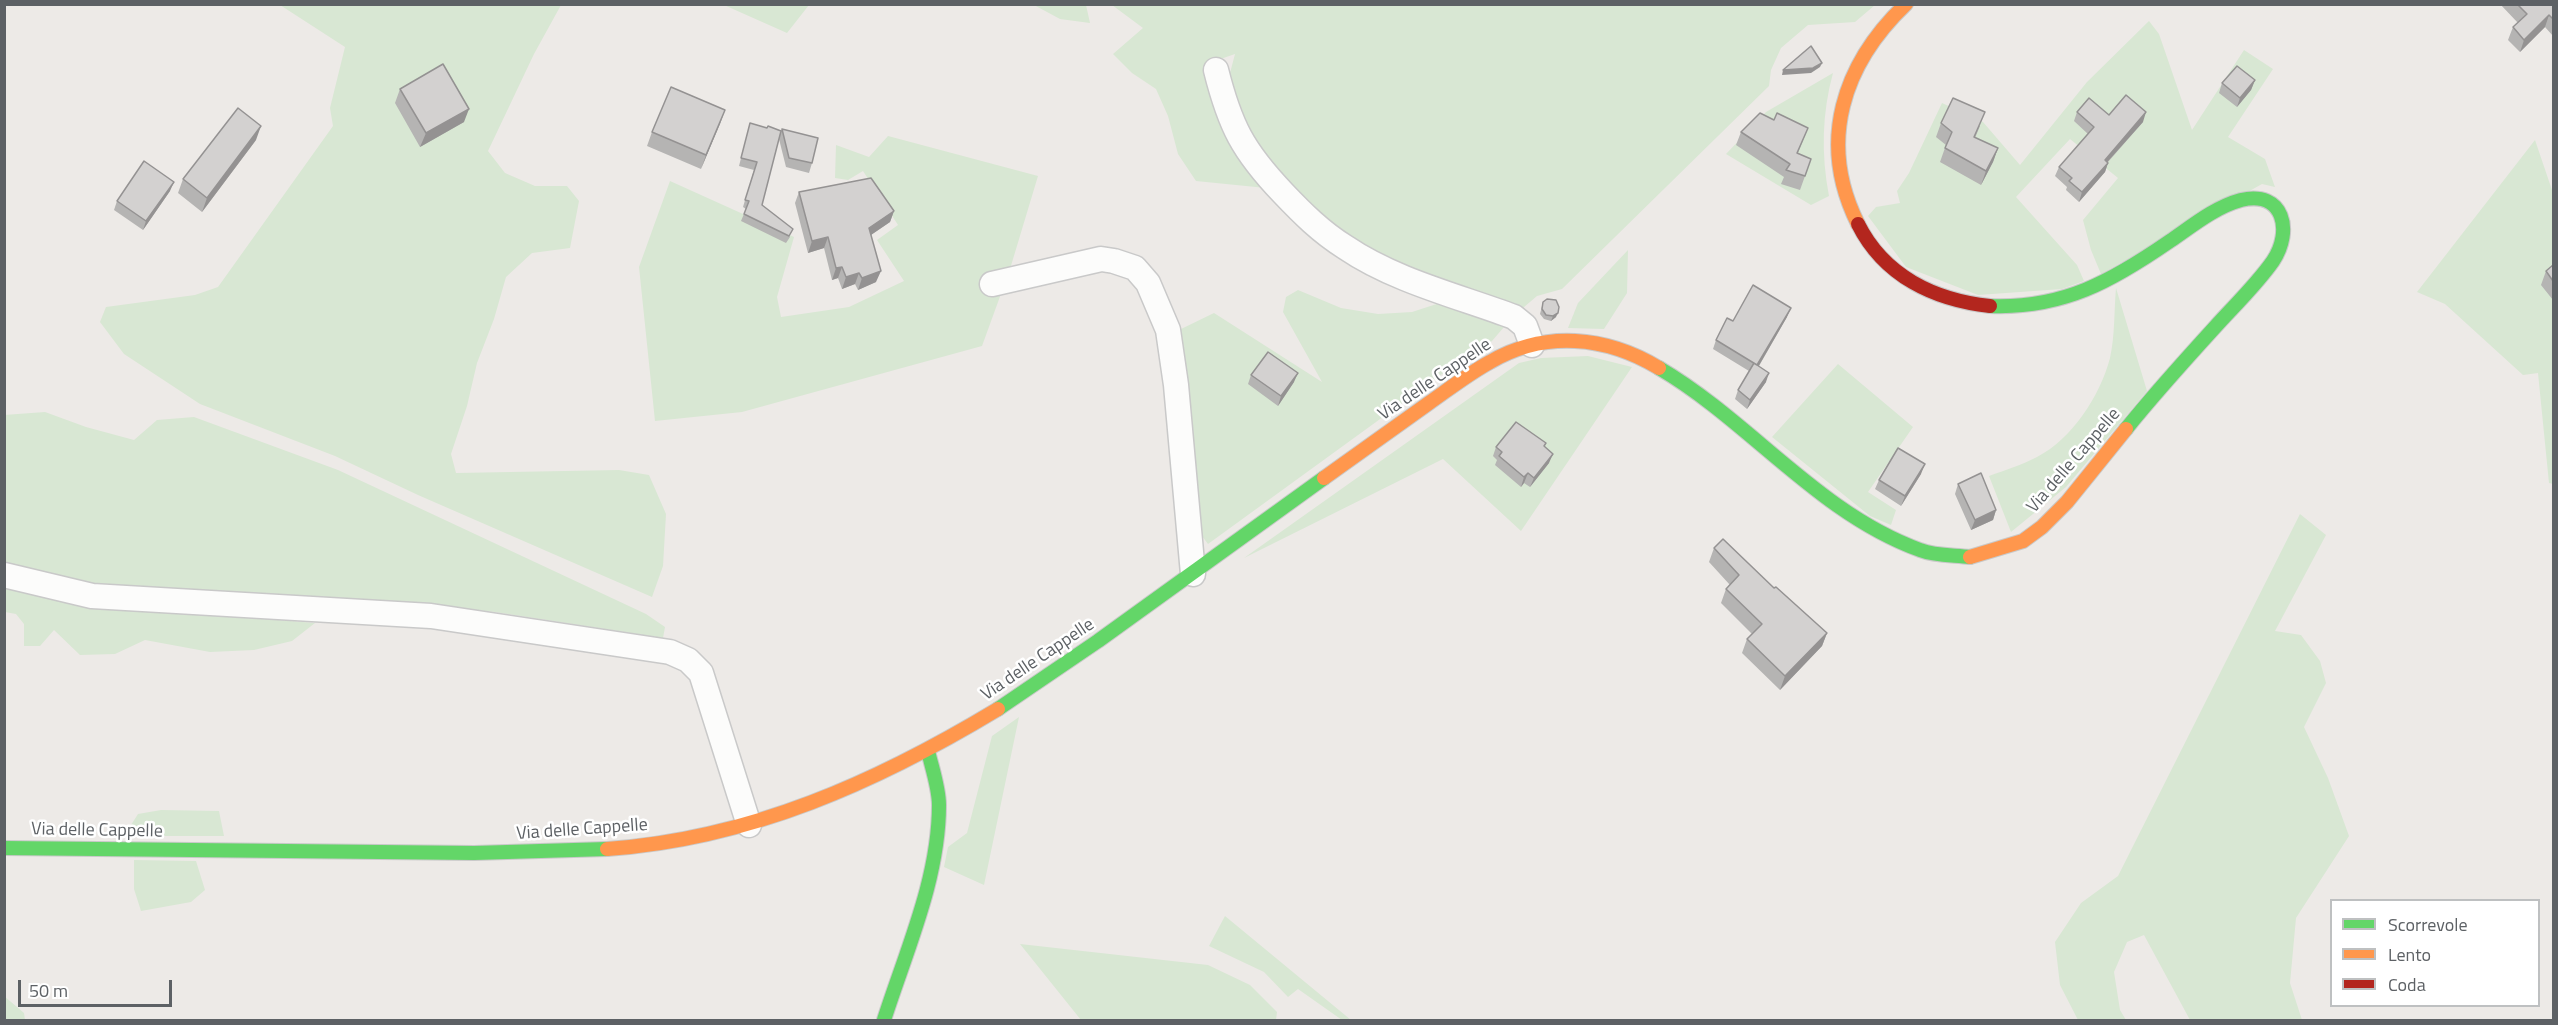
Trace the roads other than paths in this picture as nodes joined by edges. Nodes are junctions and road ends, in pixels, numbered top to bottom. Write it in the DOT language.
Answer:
graph roads {
  1 [pos="1905,4"];
  2 [pos="1216,70"];
  3 [pos="992,284"];
  4 [pos="1532,345"];
  5 [pos="1193,574"];
  6 [pos="4,575"];
  7 [pos="928,752"];
  8 [pos="749,825"];
  9 [pos="4,849"];
  10 [pos="884,1020"];
  1 -- 4 [label="main road, Via delle Cappelle"];
  2 -- 4 [label="street"];
  3 -- 5 [label="street"];
  4 -- 5 [label="main road, Via delle Cappelle"];
  5 -- 7 [label="main road, Via delle Cappelle"];
  6 -- 8 [label="street"];
  7 -- 8 [label="main road, Via delle Cappelle"];
  7 -- 10 [label="main road"];
  8 -- 9 [label="main road, Via delle Cappelle"];
}
